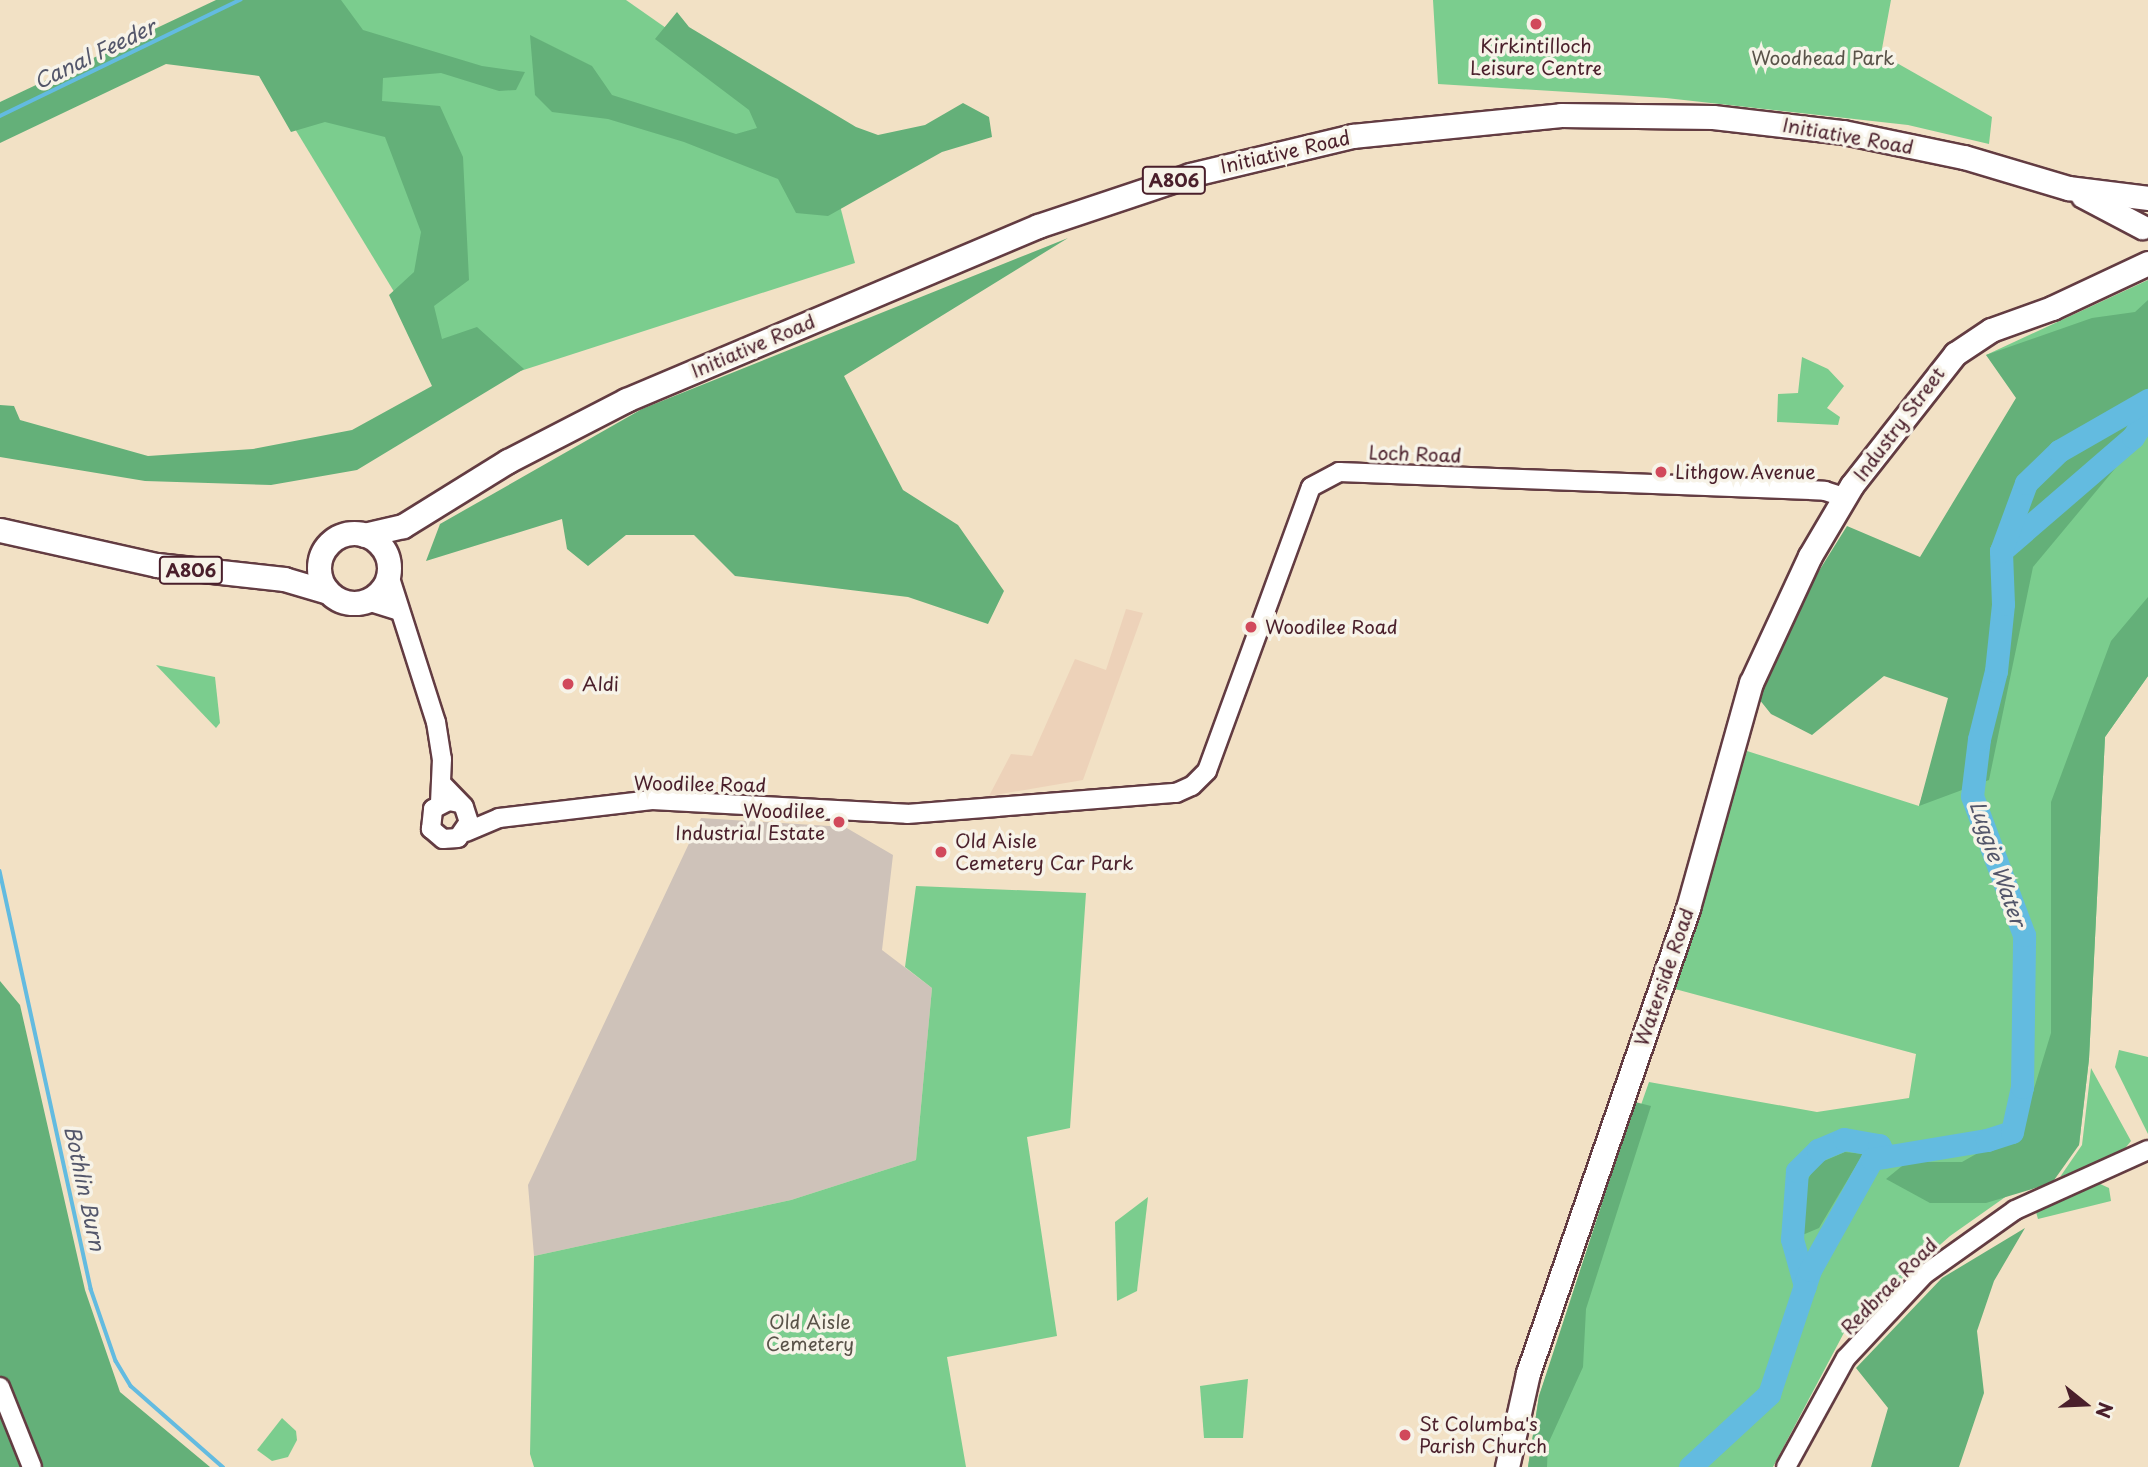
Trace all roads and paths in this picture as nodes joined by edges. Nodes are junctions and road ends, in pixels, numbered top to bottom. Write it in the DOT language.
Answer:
graph roads {
  1 [pos="2068,188"];
  2 [pos="2148,200"];
  3 [pos="2145,232"];
  4 [pos="2140,266"];
  5 [pos="1843,497"];
  6 [pos="403,526"];
  7 [pos="0,530"];
  8 [pos="365,535"];
  9 [pos="320,561"];
  10 [pos="388,565"];
  11 [pos="284,579"];
  12 [pos="328,592"];
  13 [pos="367,601"];
  14 [pos="397,610"];
  15 [pos="443,785"];
  16 [pos="1192,786"];
  17 [pos="440,803"];
  18 [pos="463,808"];
  19 [pos="499,818"];
  20 [pos="466,832"];
  21 [pos="2148,1150"];
  22 [pos="0,1387"];
  23 [pos="32,1467"];
  24 [pos="1507,1467"];
  25 [pos="1786,1467"];
  1 -- 2 [label="main road, A806"];
  1 -- 3 [label="main road, A806"];
  1 -- 6 [label="main road, Initiative Road / A806"];
  2 -- 3 [label="main road"];
  3 -- 4 [label="main road"];
  4 -- 5 [label="main road, Industry Street"];
  5 -- 16 [label="street, Loch Road"];
  5 -- 24 [label="main road, Waterside Road"];
  6 -- 8 [label="main road, A806"];
  6 -- 10 [label="main road, A806"];
  7 -- 11 [label="main road, A806"];
  8 -- 9 [label="main road"];
  8 -- 10 [label="main road"];
  9 -- 11 [label="main road"];
  9 -- 12 [label="main road"];
  10 -- 13 [label="main road"];
  10 -- 14 [label="street"];
  11 -- 12 [label="main road, A806"];
  12 -- 13 [label="main road"];
  13 -- 14 [label="street"];
  14 -- 15 [label="street"];
  15 -- 17 [label="street"];
  15 -- 18 [label="street"];
  16 -- 19 [label="street, Woodilee Road"];
  17 -- 18 [label="street"];
  17 -- 20 [label="street"];
  18 -- 19 [label="street, Woodilee Road"];
  18 -- 20 [label="street"];
  19 -- 20 [label="street, Woodilee Road"];
  21 -- 25 [label="street, Redbrae Road"];
  22 -- 23 [label="street"];
}
